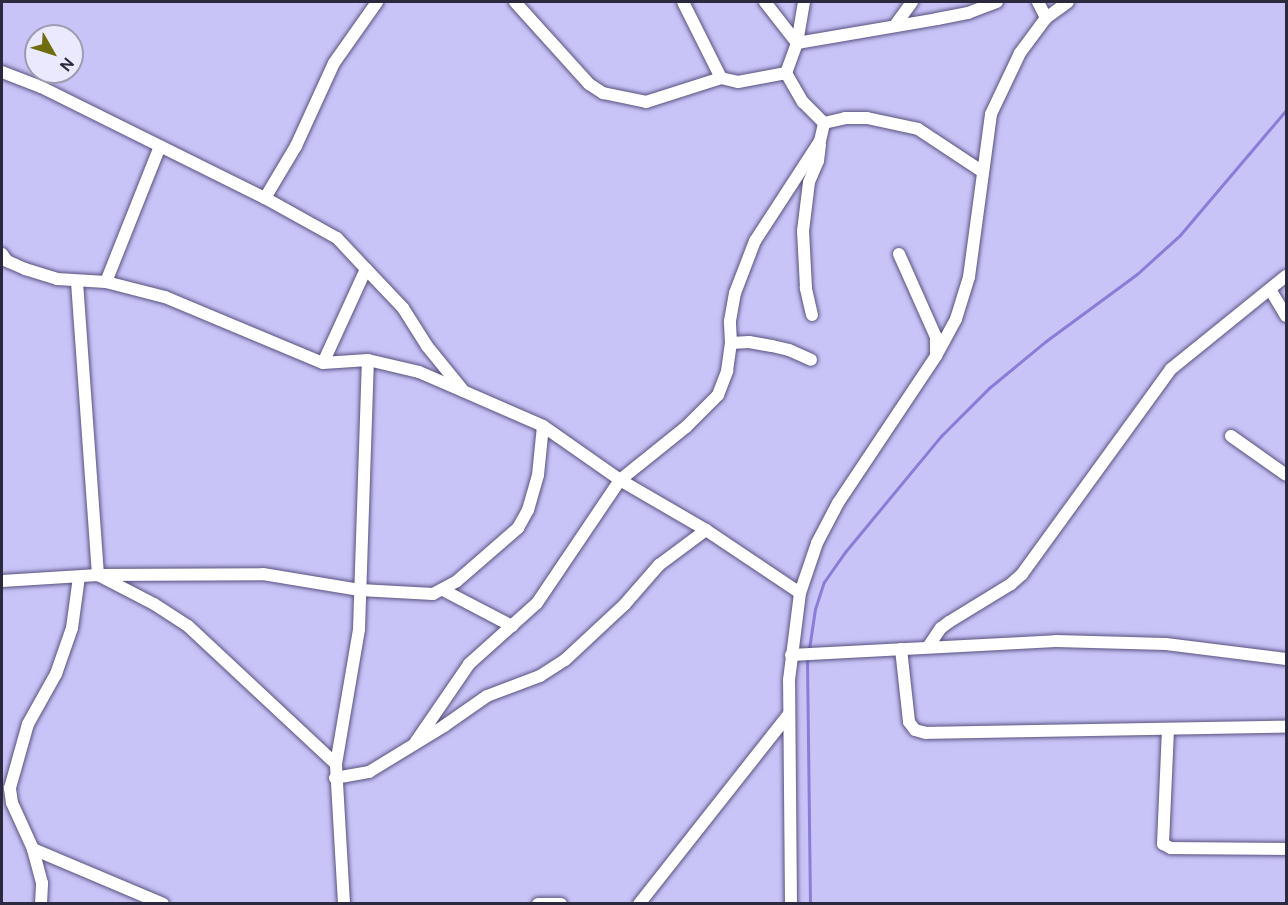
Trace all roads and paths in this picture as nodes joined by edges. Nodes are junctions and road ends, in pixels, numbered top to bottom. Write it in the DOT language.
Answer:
graph roads {
  1 [pos="377,2"];
  2 [pos="515,2"];
  3 [pos="683,2"];
  4 [pos="765,2"];
  5 [pos="804,2"];
  6 [pos="912,2"];
  7 [pos="997,2"];
  8 [pos="1038,2"];
  9 [pos="1068,2"];
  10 [pos="1047,18"];
  11 [pos="896,24"];
  12 [pos="797,43"];
  13 [pos="2,72"];
  14 [pos="786,73"];
  15 [pos="721,78"];
  16 [pos="824,123"];
  17 [pos="820,141"];
  18 [pos="160,146"];
  19 [pos="983,172"];
  20 [pos="265,198"];
  21 [pos="2,254"];
  22 [pos="899,254"];
  23 [pos="366,268"];
  24 [pos="1287,276"];
  25 [pos="77,282"];
  26 [pos="106,282"];
  27 [pos="1271,291"];
  28 [pos="812,315"];
  29 [pos="1287,316"];
  30 [pos="731,343"];
  31 [pos="936,356"];
  32 [pos="368,360"];
  33 [pos="811,360"];
  34 [pos="323,363"];
  35 [pos="463,391"];
  36 [pos="543,426"];
  37 [pos="1231,436"];
  38 [pos="1287,475"];
  39 [pos="620,480"];
  40 [pos="706,530"];
  41 [pos="98,575"];
  42 [pos="79,577"];
  43 [pos="2,581"];
  44 [pos="360,590"];
  45 [pos="443,590"];
  46 [pos="800,593"];
  47 [pos="512,626"];
  48 [pos="928,647"];
  49 [pos="900,649"];
  50 [pos="791,655"];
  51 [pos="1287,659"];
  52 [pos="789,714"];
  53 [pos="1287,727"];
  54 [pos="1168,729"];
  55 [pos="414,744"];
  56 [pos="336,764"];
  57 [pos="336,778"];
  58 [pos="33,849"];
  59 [pos="1287,849"];
  60 [pos="41,903"];
  61 [pos="163,903"];
  62 [pos="344,903"];
  63 [pos="538,903"];
  64 [pos="561,903"];
  65 [pos="639,903"];
  66 [pos="791,903"];
  1 -- 20 [label="street"];
  2 -- 15 [label="street"];
  3 -- 15 [label="street"];
  4 -- 12 [label="street"];
  5 -- 12 [label="street"];
  6 -- 11 [label="street"];
  7 -- 11 [label="street"];
  8 -- 10 [label="street"];
  9 -- 10 [label="street"];
  10 -- 19 [label="street"];
  11 -- 12 [label="street"];
  12 -- 14 [label="street"];
  13 -- 18 [label="street"];
  14 -- 15 [label="street"];
  14 -- 16 [label="street"];
  16 -- 17 [label="street"];
  16 -- 19 [label="street"];
  17 -- 28 [label="street"];
  17 -- 30 [label="street"];
  18 -- 20 [label="street"];
  18 -- 26 [label="street"];
  19 -- 31 [label="street"];
  20 -- 23 [label="street"];
  21 -- 25 [label="street"];
  22 -- 31 [label="street"];
  23 -- 34 [label="street"];
  23 -- 35 [label="street"];
  24 -- 27 [label="street"];
  25 -- 26 [label="street"];
  25 -- 41 [label="street"];
  26 -- 34 [label="street"];
  27 -- 29 [label="street"];
  27 -- 48 [label="street"];
  30 -- 33 [label="street"];
  30 -- 39 [label="street"];
  31 -- 46 [label="street"];
  32 -- 34 [label="street"];
  32 -- 35 [label="street"];
  32 -- 44 [label="street"];
  35 -- 36 [label="street"];
  36 -- 39 [label="street"];
  36 -- 45 [label="street"];
  37 -- 38 [label="street"];
  39 -- 40 [label="street"];
  39 -- 47 [label="street"];
  40 -- 46 [label="street"];
  40 -- 55 [label="street"];
  41 -- 42 [label="street"];
  41 -- 44 [label="street"];
  41 -- 56 [label="street"];
  42 -- 43 [label="street"];
  42 -- 58 [label="street"];
  44 -- 45 [label="street"];
  44 -- 56 [label="street"];
  45 -- 47 [label="street"];
  46 -- 50 [label="street"];
  47 -- 55 [label="street"];
  48 -- 49 [label="street"];
  48 -- 51 [label="street"];
  49 -- 50 [label="street"];
  49 -- 54 [label="street"];
  50 -- 52 [label="street"];
  52 -- 65 [label="street"];
  52 -- 66 [label="street"];
  53 -- 54 [label="street"];
  54 -- 59 [label="street"];
  55 -- 57 [label="street"];
  56 -- 57 [label="street"];
  57 -- 62 [label="street"];
  58 -- 60 [label="street"];
  58 -- 61 [label="street"];
  63 -- 64 [label="street"];
}
